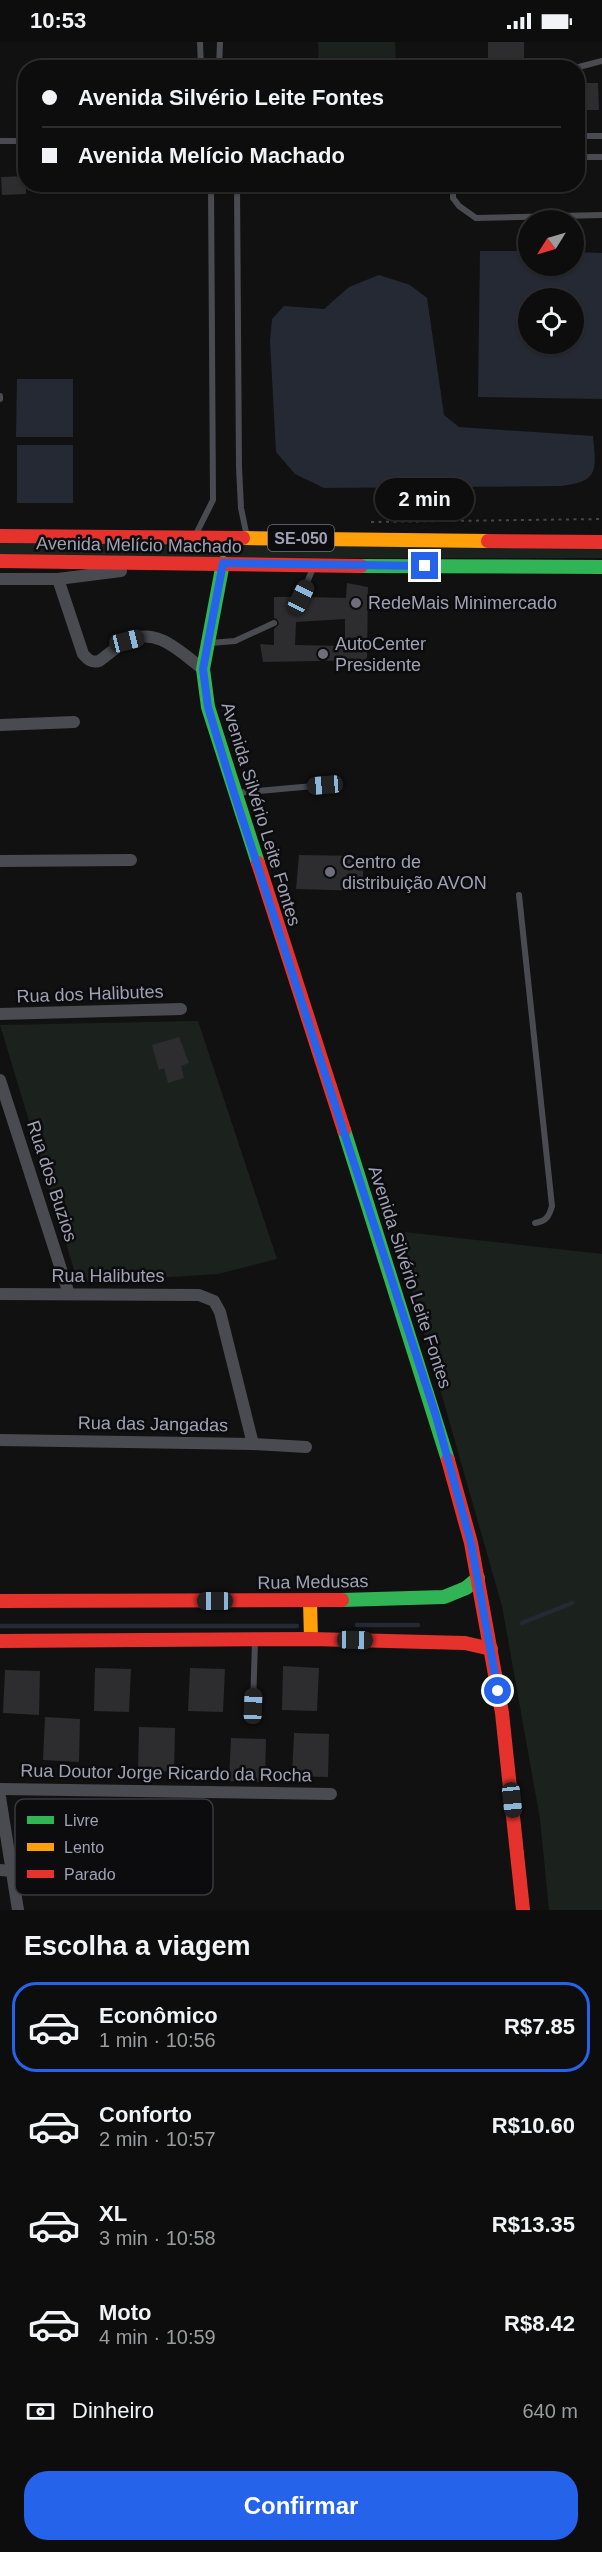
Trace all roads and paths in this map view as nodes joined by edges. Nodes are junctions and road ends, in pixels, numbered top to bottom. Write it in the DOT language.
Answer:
graph roads {
  1 [pos="200,42"];
  2 [pos="220,42"];
  3 [pos="201,60"];
  4 [pos="219,60"];
  5 [pos="602,61"];
  6 [pos="585,65"];
  7 [pos="585,136"];
  8 [pos="602,136"];
  9 [pos="0,141"];
  10 [pos="18,141"];
  11 [pos="585,157"];
  12 [pos="602,157"];
  13 [pos="211,192"];
  14 [pos="237,192"];
  15 [pos="453,192"];
  16 [pos="602,215"];
  17 [pos="602,519"];
  18 [pos="364,522"];
  19 [pos="2,533"];
  20 [pos="248,537"];
  21 [pos="194,538"];
  22 [pos="602,543"];
  23 [pos="0,561"];
  24 [pos="223,563"];
  25 [pos="168,565"];
  26 [pos="314,565"];
  27 [pos="602,567"];
  28 [pos="0,579"];
  29 [pos="58,579"];
  30 [pos="301,597"];
  31 [pos="274,623"];
  32 [pos="208,643"];
  33 [pos="203,669"];
  34 [pos="74,722"];
  35 [pos="0,725"];
  36 [pos="325,785"];
  37 [pos="234,793"];
  38 [pos="0,861"];
  39 [pos="131,861"];
  40 [pos="519,895"];
  41 [pos="181,1009"];
  42 [pos="0,1014"];
  43 [pos="0,1080"];
  44 [pos="535,1223"];
  45 [pos="0,1294"];
  46 [pos="69,1294"];
  47 [pos="0,1440"];
  48 [pos="252,1444"];
  49 [pos="306,1447"];
  50 [pos="478,1578"];
  51 [pos="0,1601"];
  52 [pos="310,1601"];
  53 [pos="312,1639"];
  54 [pos="255,1640"];
  55 [pos="0,1641"];
  56 [pos="491,1649"];
  57 [pos="253,1706"];
  58 [pos="0,1789"];
  59 [pos="330,1794"];
  60 [pos="0,1797"];
  61 [pos="6,1870"];
  62 [pos="18,1910"];
  63 [pos="524,1910"];
  1 -- 3 [label="lane"];
  2 -- 4 [label="lane"];
  5 -- 6 [label="lane"];
  7 -- 8 [label="lane"];
  9 -- 10 [label="lane"];
  11 -- 12 [label="lane"];
  13 -- 21 [label="lane"];
  14 -- 20 [label="lane"];
  15 -- 16 [label="lane"];
  17 -- 18 [label="path"];
  19 -- 21 [label="main road, Avenida Melício Machado / SE-050"];
  20 -- 21 [label="main road, Avenida Melício Machado / SE-050"];
  20 -- 22 [label="main road, Avenida Melício Machado / SE-050"];
  23 -- 25 [label="main road, Avenida Melício Machado / SE-050"];
  24 -- 25 [label="main road, Avenida Melício Machado / SE-050"];
  24 -- 26 [label="main road, Avenida Melício Machado / SE-050"];
  24 -- 32 [label="main road, Avenida Silvério Leite Fontes"];
  25 -- 29 [label="street"];
  26 -- 27 [label="main road, Avenida Melício Machado / SE-050"];
  26 -- 30 [label="lane"];
  28 -- 29 [label="street"];
  29 -- 33 [label="street"];
  31 -- 32 [label="lane"];
  32 -- 33 [label="main road, Avenida Silvério Leite Fontes"];
  33 -- 37 [label="main road, Avenida Silvério Leite Fontes"];
  34 -- 35 [label="street"];
  36 -- 37 [label="lane"];
  37 -- 50 [label="main road, Avenida Silvério Leite Fontes"];
  38 -- 39 [label="street"];
  40 -- 44 [label="lane"];
  41 -- 42 [label="street, Rua dos Halibutes"];
  43 -- 46 [label="street, Rua dos Buzios"];
  45 -- 46 [label="street, Rua Halibutes"];
  46 -- 48 [label="street, Rua Halibutes"];
  47 -- 48 [label="street, Rua das Jangadas"];
  48 -- 49 [label="street, Rua das Jangadas"];
  50 -- 52 [label="main road, Rua Medusas"];
  50 -- 56 [label="main road, Avenida Silvério Leite Fontes"];
  51 -- 52 [label="main road, Rua Medusas"];
  52 -- 53 [label="main road"];
  53 -- 54 [label="main road"];
  53 -- 56 [label="main road"];
  54 -- 55 [label="main road"];
  54 -- 57 [label="lane"];
  56 -- 63 [label="main road, Avenida Silvério Leite Fontes"];
  58 -- 59 [label="street, Rua Doutor Jorge Ricardo da Rocha"];
  60 -- 61 [label="street"];
  61 -- 62 [label="street"];
}
